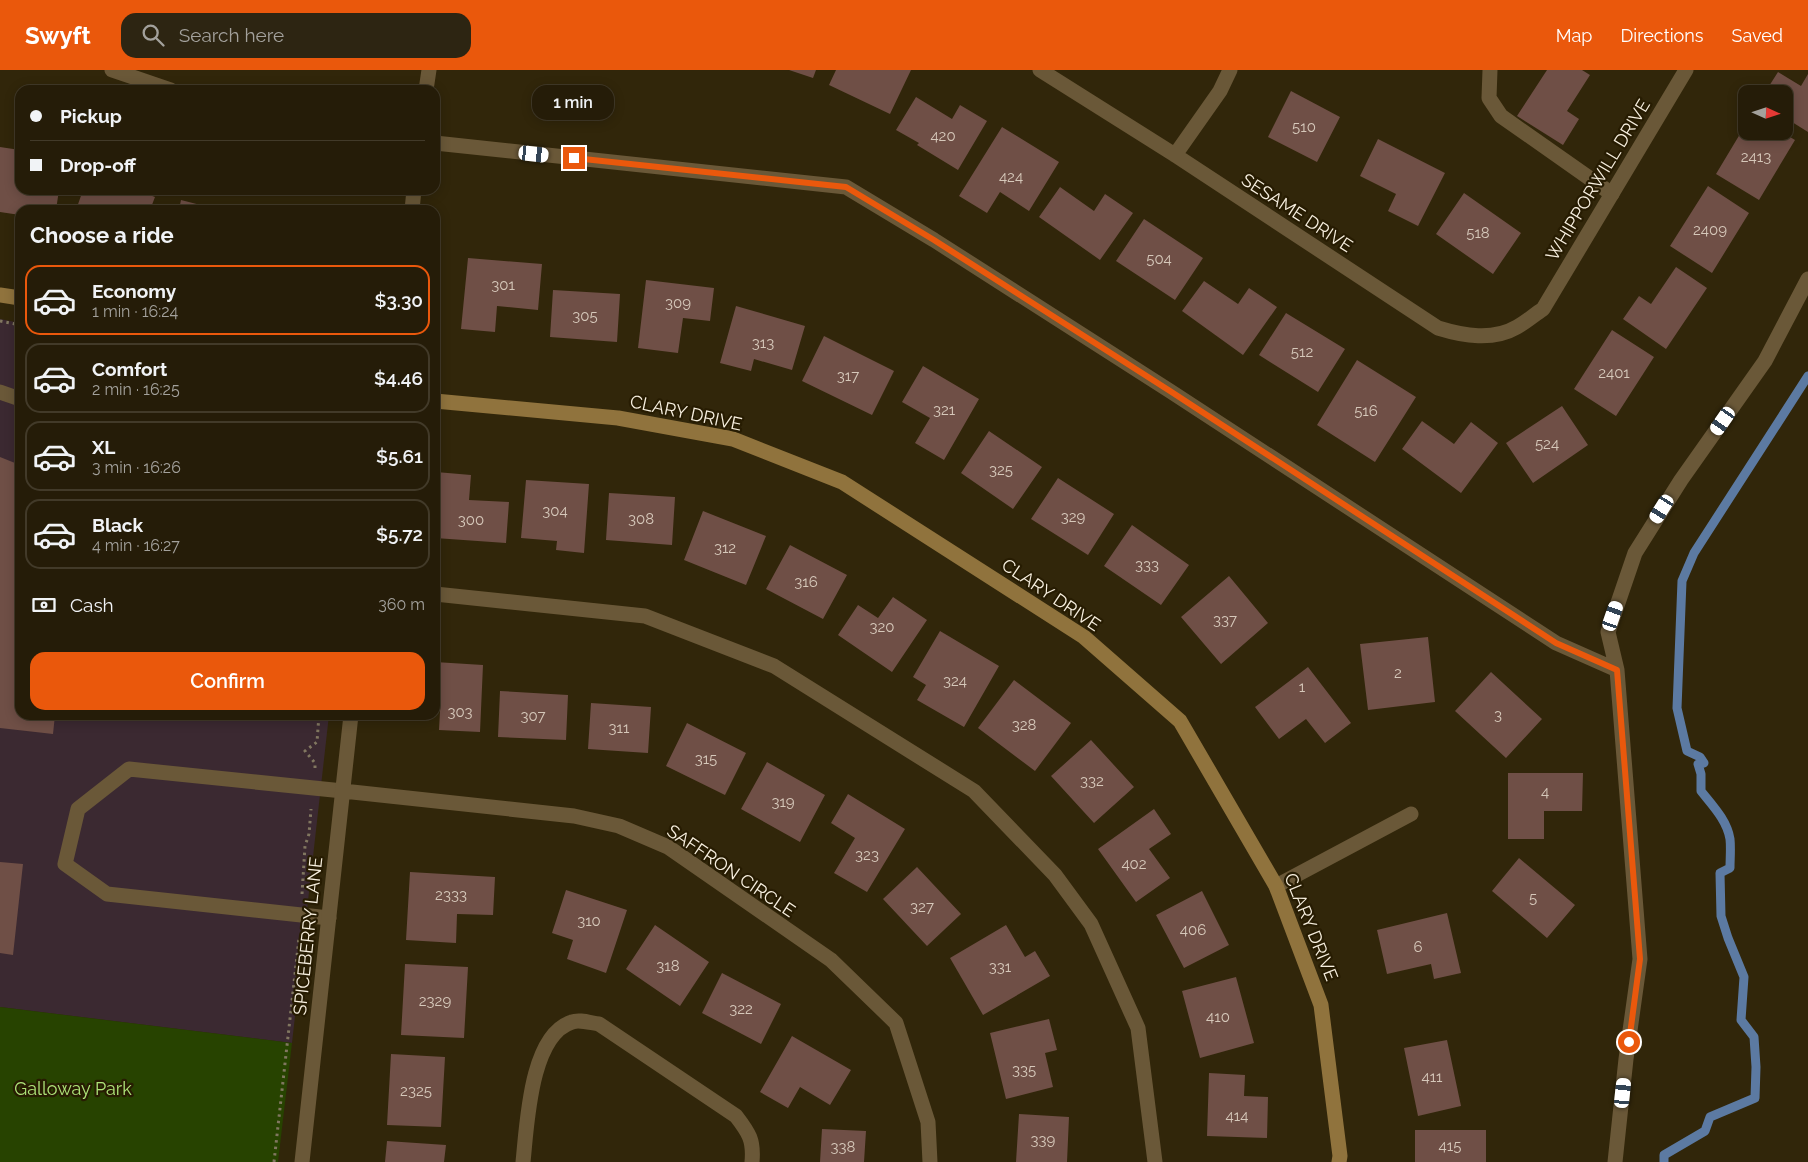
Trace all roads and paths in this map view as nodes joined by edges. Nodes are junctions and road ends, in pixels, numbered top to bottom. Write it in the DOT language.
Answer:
graph roads {
  1 [pos="112,70"];
  2 [pos="429,70"];
  3 [pos="1040,70"];
  4 [pos="1230,70"];
  5 [pos="1490,70"];
  6 [pos="1686,70"];
  7 [pos="156,85"];
  8 [pos="427,85"];
  9 [pos="440,144"];
  10 [pos="1175,155"];
  11 [pos="1612,194"];
  12 [pos="1808,279"];
  13 [pos="0,295"];
  14 [pos="15,297"];
  15 [pos="1543,309"];
  16 [pos="0,320"];
  17 [pos="15,324"];
  18 [pos="0,392"];
  19 [pos="15,397"];
  20 [pos="440,401"];
  21 [pos="440,595"];
  22 [pos="1617,670"];
  23 [pos="351,720"];
  24 [pos="343,791"];
  25 [pos="1411,814"];
  26 [pos="1276,886"];
  27 [pos="329,918"];
  28 [pos="302,1162"];
  29 [pos="522,1162"];
  30 [pos="752,1162"];
  31 [pos="930,1162"];
  32 [pos="1155,1162"];
  33 [pos="1339,1162"];
  34 [pos="1615,1162"];
  1 -- 7 [label="street"];
  2 -- 8 [label="street"];
  3 -- 10 [label="street, SESAME DRIVE"];
  4 -- 10 [label="street"];
  5 -- 11 [label="street"];
  6 -- 11 [label="street, WHIPPORWILL DRIVE"];
  9 -- 22 [label="street"];
  10 -- 15 [label="street, SESAME DRIVE"];
  11 -- 15 [label="street, WHIPPORWILL DRIVE"];
  12 -- 22 [label="street"];
  13 -- 14 [label="street"];
  16 -- 17 [label="path"];
  18 -- 19 [label="street"];
  20 -- 26 [label="street, CLARY DRIVE"];
  21 -- 32 [label="street"];
  22 -- 34 [label="street"];
  23 -- 24 [label="street, SPICEBERRY LANE"];
  24 -- 27 [label="street, SPICEBERRY LANE"];
  24 -- 27 [label="street, SAFFRON CIRCLE"];
  24 -- 31 [label="street, SAFFRON CIRCLE"];
  25 -- 26 [label="street"];
  26 -- 33 [label="street, CLARY DRIVE"];
  27 -- 28 [label="street, SPICEBERRY LANE"];
  29 -- 30 [label="street"];
}
